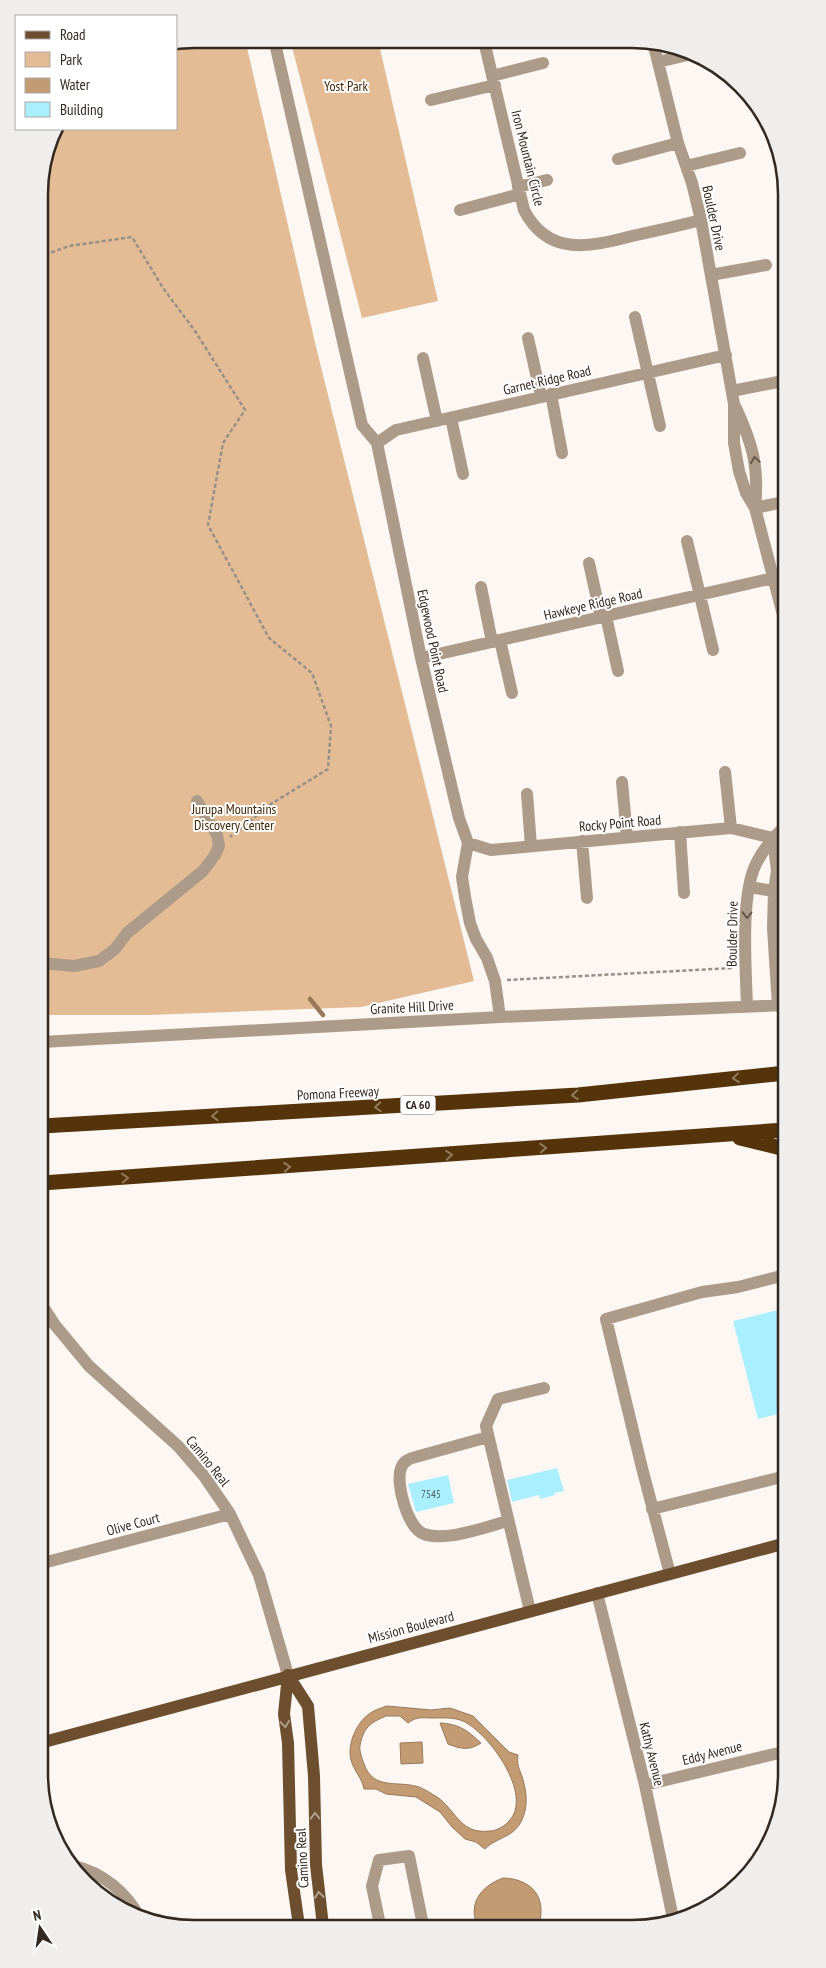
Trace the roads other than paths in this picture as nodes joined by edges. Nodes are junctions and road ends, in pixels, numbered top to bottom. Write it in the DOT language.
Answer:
graph roads {
  1 [pos="276,47"];
  2 [pos="486,47"];
  3 [pos="655,49"];
  4 [pos="682,56"];
  5 [pos="658,62"];
  6 [pos="543,63"];
  7 [pos="494,80"];
  8 [pos="431,100"];
  9 [pos="678,144"];
  10 [pos="740,153"];
  11 [pos="618,159"];
  12 [pos="686,166"];
  13 [pos="547,180"];
  14 [pos="519,190"];
  15 [pos="460,210"];
  16 [pos="700,220"];
  17 [pos="766,264"];
  18 [pos="711,275"];
  19 [pos="635,317"];
  20 [pos="528,338"];
  21 [pos="726,355"];
  22 [pos="423,358"];
  23 [pos="648,372"];
  24 [pos="778,383"];
  25 [pos="546,395"];
  26 [pos="733,397"];
  27 [pos="450,418"];
  28 [pos="437,421"];
  29 [pos="660,426"];
  30 [pos="378,442"];
  31 [pos="562,453"];
  32 [pos="463,474"];
  33 [pos="778,503"];
  34 [pos="755,508"];
  35 [pos="687,540"];
  36 [pos="588,563"];
  37 [pos="773,578"];
  38 [pos="481,587"];
  39 [pos="699,595"];
  40 [pos="778,596"];
  41 [pos="603,617"];
  42 [pos="496,641"];
  43 [pos="713,650"];
  44 [pos="421,658"];
  45 [pos="618,671"];
  46 [pos="512,693"];
  47 [pos="725,772"];
  48 [pos="622,782"];
  49 [pos="527,794"];
  50 [pos="197,801"];
  51 [pos="731,828"];
  52 [pos="680,832"];
  53 [pos="778,834"];
  54 [pos="627,837"];
  55 [pos="774,838"];
  56 [pos="582,841"];
  57 [pos="468,844"];
  58 [pos="531,846"];
  59 [pos="750,887"];
  60 [pos="774,891"];
  61 [pos="684,894"];
  62 [pos="587,898"];
  63 [pos="48,964"];
  64 [pos="778,976"];
  65 [pos="778,1005"];
  66 [pos="747,1007"];
  67 [pos="500,1017"];
  68 [pos="47,1042"];
  69 [pos="778,1074"];
  70 [pos="47,1126"];
  71 [pos="778,1130"];
  72 [pos="724,1134"];
  73 [pos="778,1147"];
  74 [pos="47,1183"];
  75 [pos="778,1277"];
  76 [pos="47,1313"];
  77 [pos="544,1388"];
  78 [pos="488,1437"];
  79 [pos="778,1478"];
  80 [pos="652,1508"];
  81 [pos="230,1514"];
  82 [pos="508,1521"];
  83 [pos="778,1545"];
  84 [pos="47,1562"];
  85 [pos="670,1574"];
  86 [pos="597,1593"];
  87 [pos="530,1611"];
  88 [pos="288,1675"];
  89 [pos="47,1741"];
  90 [pos="778,1753"];
  91 [pos="645,1785"];
  92 [pos="83,1869"];
  93 [pos="133,1907"];
  94 [pos="672,1915"];
  95 [pos="298,1920"];
  96 [pos="322,1920"];
  97 [pos="379,1920"];
  98 [pos="422,1920"];
  1 -- 30 [label="street"];
  2 -- 7 [label="street, Iron Mountain Circle"];
  3 -- 5 [label="street, Boulder Drive"];
  4 -- 5 [label="street"];
  5 -- 9 [label="street, Boulder Drive"];
  6 -- 7 [label="street"];
  7 -- 8 [label="street"];
  7 -- 14 [label="street, Iron Mountain Circle"];
  9 -- 11 [label="street"];
  9 -- 12 [label="street, Boulder Drive"];
  10 -- 12 [label="street"];
  12 -- 16 [label="street, Boulder Drive"];
  13 -- 14 [label="street"];
  14 -- 15 [label="street"];
  14 -- 16 [label="street, Iron Mountain Circle"];
  16 -- 18 [label="street, Boulder Drive"];
  17 -- 18 [label="street"];
  18 -- 21 [label="street, Boulder Drive"];
  19 -- 23 [label="street"];
  20 -- 25 [label="street"];
  21 -- 23 [label="street, Garnet Ridge Road"];
  21 -- 26 [label="street, Boulder Drive"];
  22 -- 28 [label="street"];
  23 -- 25 [label="street, Garnet Ridge Road"];
  23 -- 29 [label="street"];
  24 -- 26 [label="street"];
  25 -- 27 [label="street, Garnet Ridge Road"];
  25 -- 31 [label="street"];
  26 -- 34 [label="street, Boulder Drive"];
  34 -- 26 [label="street, Boulder Drive, one-way"];
  27 -- 28 [label="street, Garnet Ridge Road"];
  27 -- 32 [label="street"];
  28 -- 30 [label="street, Garnet Ridge Road"];
  30 -- 44 [label="street, Edgewood Point Road"];
  33 -- 34 [label="street"];
  34 -- 37 [label="street, Boulder Drive"];
  35 -- 39 [label="street"];
  36 -- 41 [label="street"];
  37 -- 39 [label="street, Hawkeye Ridge Road"];
  37 -- 40 [label="street, Boulder Drive"];
  38 -- 42 [label="street"];
  39 -- 41 [label="street, Hawkeye Ridge Road"];
  39 -- 43 [label="street"];
  41 -- 42 [label="street, Hawkeye Ridge Road"];
  41 -- 45 [label="street"];
  42 -- 44 [label="street, Hawkeye Ridge Road"];
  42 -- 46 [label="street"];
  44 -- 57 [label="street, Edgewood Point Road"];
  47 -- 51 [label="street"];
  48 -- 54 [label="street"];
  49 -- 58 [label="street"];
  50 -- 63 [label="street"];
  51 -- 52 [label="street, Rocky Point Road"];
  51 -- 55 [label="street, Rocky Point Road"];
  52 -- 54 [label="street, Rocky Point Road"];
  52 -- 61 [label="street"];
  53 -- 55 [label="street, Boulder Drive"];
  54 -- 56 [label="street, Rocky Point Road"];
  55 -- 59 [label="street, Boulder Drive"];
  55 -- 60 [label="street"];
  56 -- 58 [label="street, Rocky Point Road"];
  56 -- 62 [label="street"];
  57 -- 58 [label="street, Rocky Point Road"];
  57 -- 67 [label="street"];
  59 -- 60 [label="street"];
  59 -- 66 [label="street, Boulder Drive, one-way"];
  60 -- 64 [label="street"];
  65 -- 66 [label="street, Granite Hill Drive"];
  66 -- 67 [label="street, Granite Hill Drive"];
  67 -- 68 [label="street, Granite Hill Drive"];
  69 -- 70 [label="highway, Pomona Freeway / CA 60, one-way"];
  71 -- 72 [label="highway"];
  72 -- 73 [label="highway"];
  74 -- 72 [label="highway, one-way"];
  75 -- 80 [label="street"];
  76 -- 81 [label="street, Camino Real"];
  77 -- 78 [label="street"];
  78 -- 82 [label="street"];
  78 -- 82 [label="street"];
  79 -- 80 [label="street"];
  80 -- 85 [label="street"];
  81 -- 84 [label="street, Olive Court"];
  81 -- 88 [label="street, Camino Real"];
  82 -- 87 [label="street"];
  83 -- 85 [label="main road, Mission Boulevard"];
  85 -- 86 [label="main road, Mission Boulevard"];
  86 -- 87 [label="main road, Mission Boulevard"];
  86 -- 91 [label="street, Kathy Avenue"];
  87 -- 88 [label="main road, Mission Boulevard"];
  88 -- 89 [label="main road, Mission Boulevard"];
  88 -- 95 [label="main road, Camino Real, one-way"];
  96 -- 88 [label="main road, Camino Real, one-way"];
  90 -- 91 [label="street, Eddy Avenue"];
  91 -- 94 [label="street, Kathy Avenue"];
  92 -- 93 [label="street"];
  97 -- 98 [label="street"];
}
